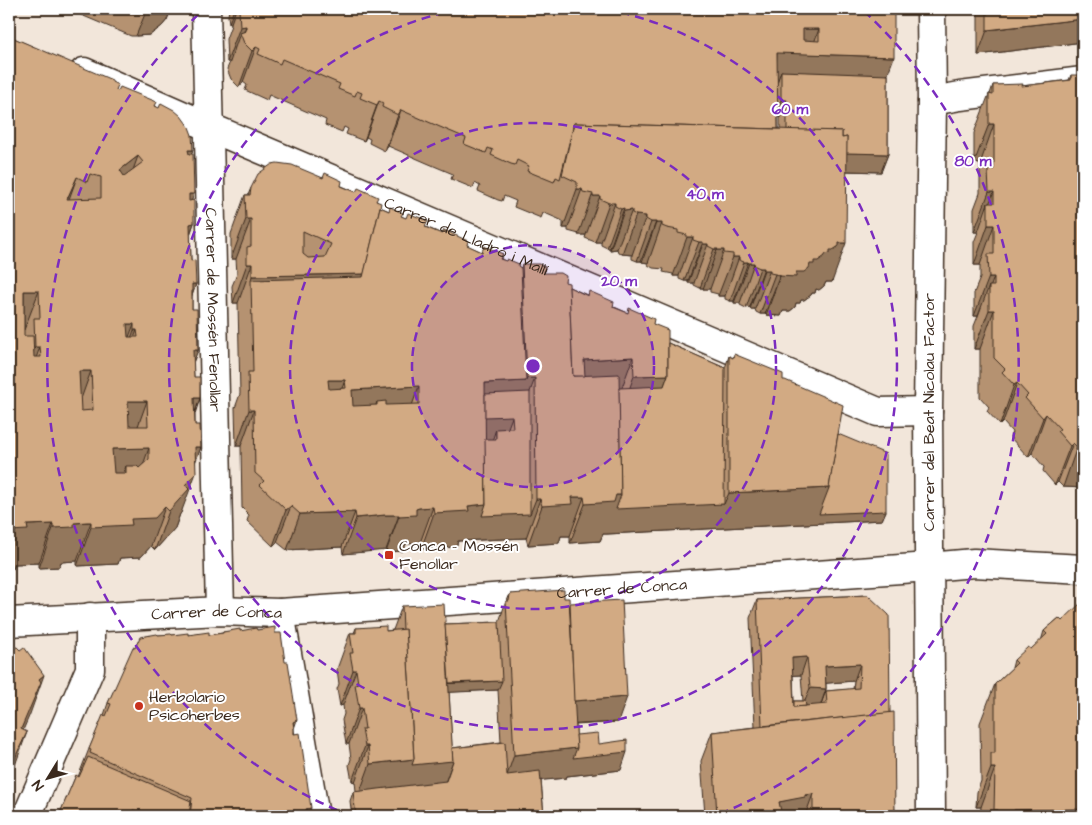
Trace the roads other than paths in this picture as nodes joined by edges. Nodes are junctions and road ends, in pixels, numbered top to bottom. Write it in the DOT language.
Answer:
graph roads {
  1 [pos="206,9"];
  2 [pos="931,9"];
  3 [pos="63,64"];
  4 [pos="1083,81"];
  5 [pos="932,101"];
  6 [pos="209,127"];
  7 [pos="928,411"];
  8 [pos="929,567"];
  9 [pos="1083,569"];
  10 [pos="220,611"];
  11 [pos="280,612"];
  12 [pos="90,617"];
  13 [pos="9,622"];
  14 [pos="27,816"];
  15 [pos="315,816"];
  16 [pos="931,816"];
  1 -- 6 [label="street, Carrer de Mossén Fenollar"];
  2 -- 5 [label="street, Carrer del Beat Nicolau Factor"];
  3 -- 6 [label="street, Carrer de Lladró i Mallí"];
  4 -- 5 [label="street"];
  5 -- 7 [label="street, Carrer del Beat Nicolau Factor"];
  6 -- 7 [label="street, Carrer de Lladró i Mallí"];
  6 -- 10 [label="street, Carrer de Mossén Fenollar"];
  7 -- 8 [label="street, Carrer del Beat Nicolau Factor"];
  8 -- 9 [label="street, Carrer de Conca"];
  8 -- 11 [label="street, Carrer de Conca"];
  8 -- 16 [label="street, Carrer del Beat Nicolau Factor"];
  10 -- 11 [label="street, Carrer de Conca"];
  10 -- 12 [label="street, Carrer de Conca"];
  11 -- 15 [label="street"];
  12 -- 13 [label="street, Carrer de Conca"];
  12 -- 14 [label="street"];
}
